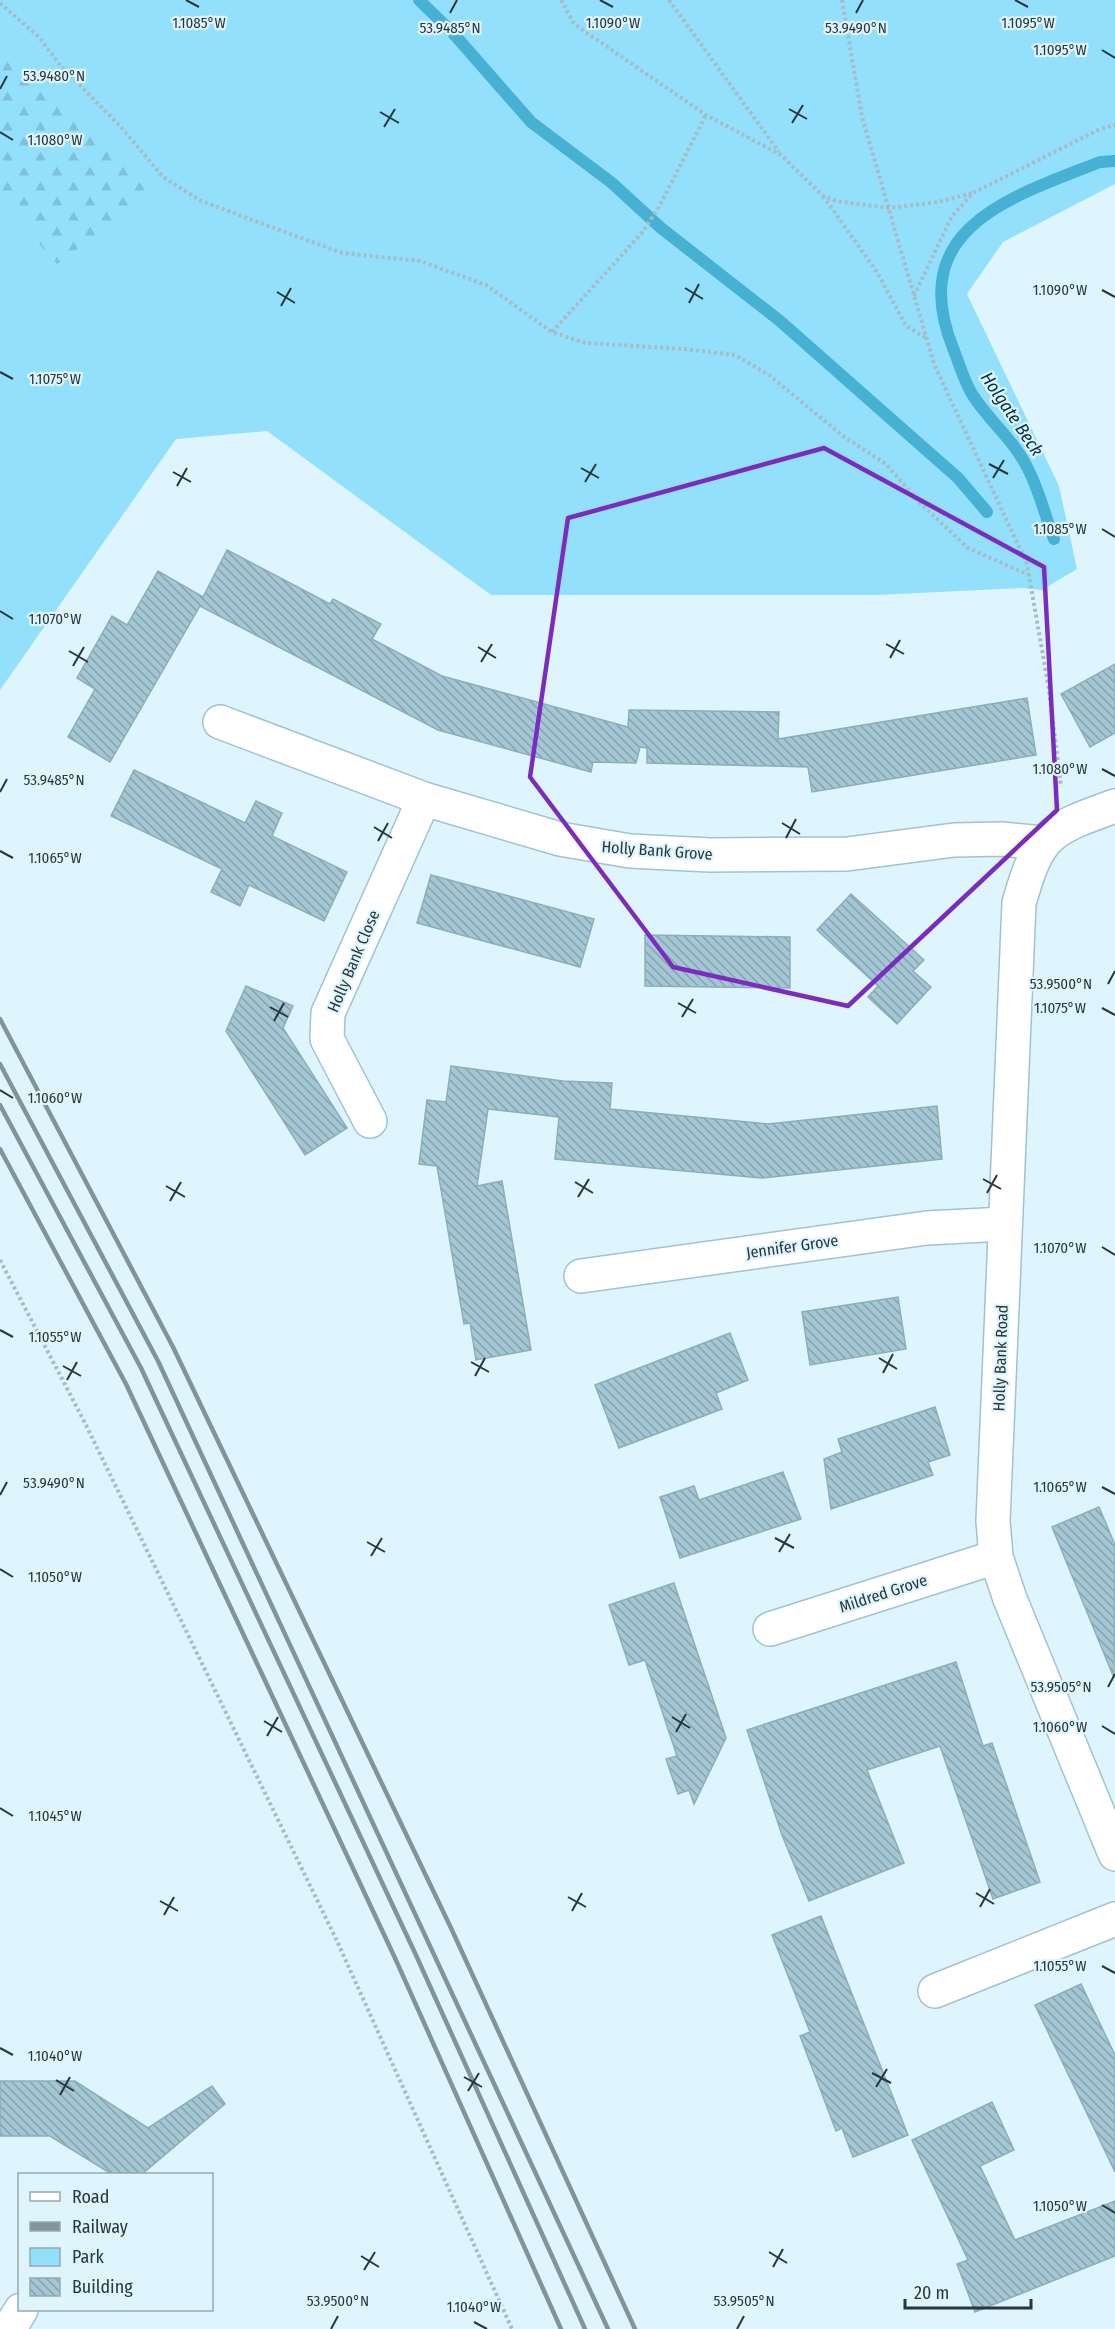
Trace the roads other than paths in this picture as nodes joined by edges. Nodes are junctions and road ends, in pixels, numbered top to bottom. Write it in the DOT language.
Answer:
graph roads {
  1 [pos="220,722"];
  2 [pos="424,799"];
  3 [pos="1115,806"];
  4 [pos="1054,833"];
  5 [pos="370,1121"];
  6 [pos="1005,1224"];
  7 [pos="581,1276"];
  8 [pos="996,1557"];
  9 [pos="770,1629"];
  10 [pos="1115,1854"];
  11 [pos="1115,1919"];
  12 [pos="935,1991"];
  13 [pos="20,2311"];
  14 [pos="9,2329"];
  1 -- 2 [label="street, Holly Bank Grove"];
  2 -- 4 [label="street, Holly Bank Grove"];
  2 -- 5 [label="street, Holly Bank Close"];
  3 -- 4 [label="street"];
  4 -- 6 [label="street, Holly Bank Road"];
  6 -- 7 [label="street, Jennifer Grove"];
  6 -- 8 [label="street, Holly Bank Road"];
  8 -- 9 [label="street, Mildred Grove"];
  8 -- 10 [label="street, Holly Bank Road"];
  11 -- 12 [label="street"];
  13 -- 14 [label="street"];
}
